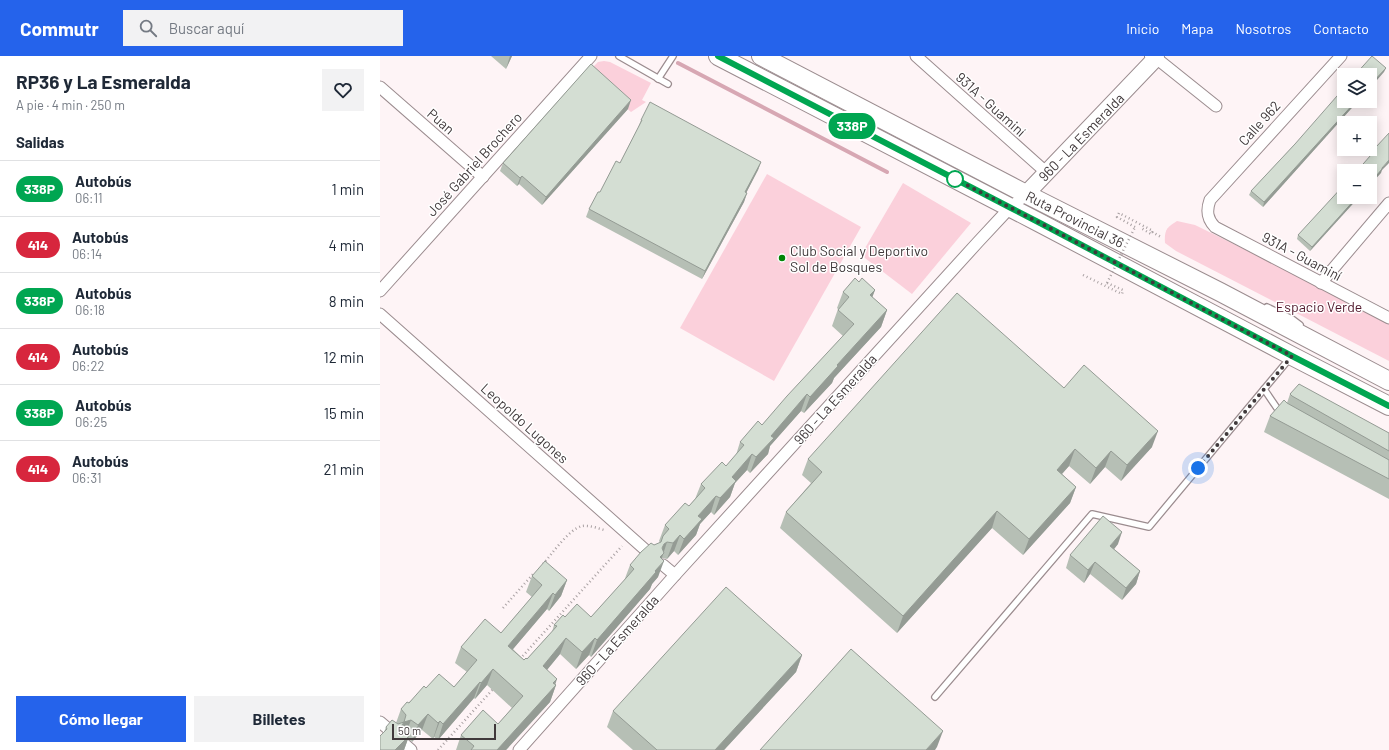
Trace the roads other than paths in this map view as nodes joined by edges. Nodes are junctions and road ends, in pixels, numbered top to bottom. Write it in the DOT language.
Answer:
graph roads {
  1 [pos="591,56"];
  2 [pos="618,56"];
  3 [pos="673,56"];
  4 [pos="718,56"];
  5 [pos="761,56"];
  6 [pos="916,56"];
  7 [pos="1341,56"];
  8 [pos="1156,57"];
  9 [pos="658,79"];
  10 [pos="668,84"];
  11 [pos="380,87"];
  12 [pos="1216,106"];
  13 [pos="1047,173"];
  14 [pos="483,177"];
  15 [pos="1026,194"];
  16 [pos="1011,208"];
  17 [pos="1387,210"];
  18 [pos="1207,214"];
  19 [pos="1321,283"];
  20 [pos="380,291"];
  21 [pos="1220,292"];
  22 [pos="1247,300"];
  23 [pos="1260,303"];
  24 [pos="380,314"];
  25 [pos="1389,318"];
  26 [pos="1329,350"];
  27 [pos="1292,356"];
  28 [pos="1389,381"];
  29 [pos="1264,389"];
  30 [pos="1389,406"];
  31 [pos="1283,416"];
  32 [pos="650,554"];
  33 [pos="663,565"];
  34 [pos="675,575"];
  35 [pos="935,697"];
  36 [pos="380,722"];
  37 [pos="392,734"];
  38 [pos="519,750"];
  1 -- 14 [label="street, José Gabriel Brochero"];
  2 -- 9 [label="lane"];
  3 -- 9 [label="lane"];
  4 -- 16 [label="main road, Ruta Provincial 36"];
  5 -- 15 [label="main road, Ruta Provincial 36"];
  6 -- 13 [label="street, 931A - Guaminí"];
  7 -- 18 [label="street, Calle 962"];
  8 -- 12 [label="street"];
  8 -- 13 [label="street, 960 - La Esmeralda"];
  9 -- 10 [label="lane"];
  11 -- 14 [label="street, Puan"];
  13 -- 15 [label="street, 960 - La Esmeralda"];
  14 -- 20 [label="street, José Gabriel Brochero"];
  15 -- 16 [label="street, 960 - La Esmeralda"];
  15 -- 21 [label="main road, Ruta Provincial 36"];
  16 -- 27 [label="main road, Ruta Provincial 36"];
  16 -- 34 [label="street, 960 - La Esmeralda"];
  17 -- 19 [label="street"];
  18 -- 19 [label="street, 931A - Guaminí"];
  19 -- 25 [label="street, 931A - Guaminí"];
  21 -- 22 [label="lane"];
  21 -- 26 [label="main road, Ruta Provincial 36"];
  23 -- 26 [label="lane"];
  24 -- 32 [label="street, Leopoldo Lugones"];
  26 -- 28 [label="main road, Ruta Provincial 36"];
  27 -- 29 [label="lane"];
  27 -- 30 [label="main road, Ruta Provincial 36"];
  29 -- 31 [label="lane"];
  29 -- 35 [label="lane"];
  33 -- 34 [label="street"];
  34 -- 38 [label="street, 960 - La Esmeralda"];
  36 -- 37 [label="street"];
}
